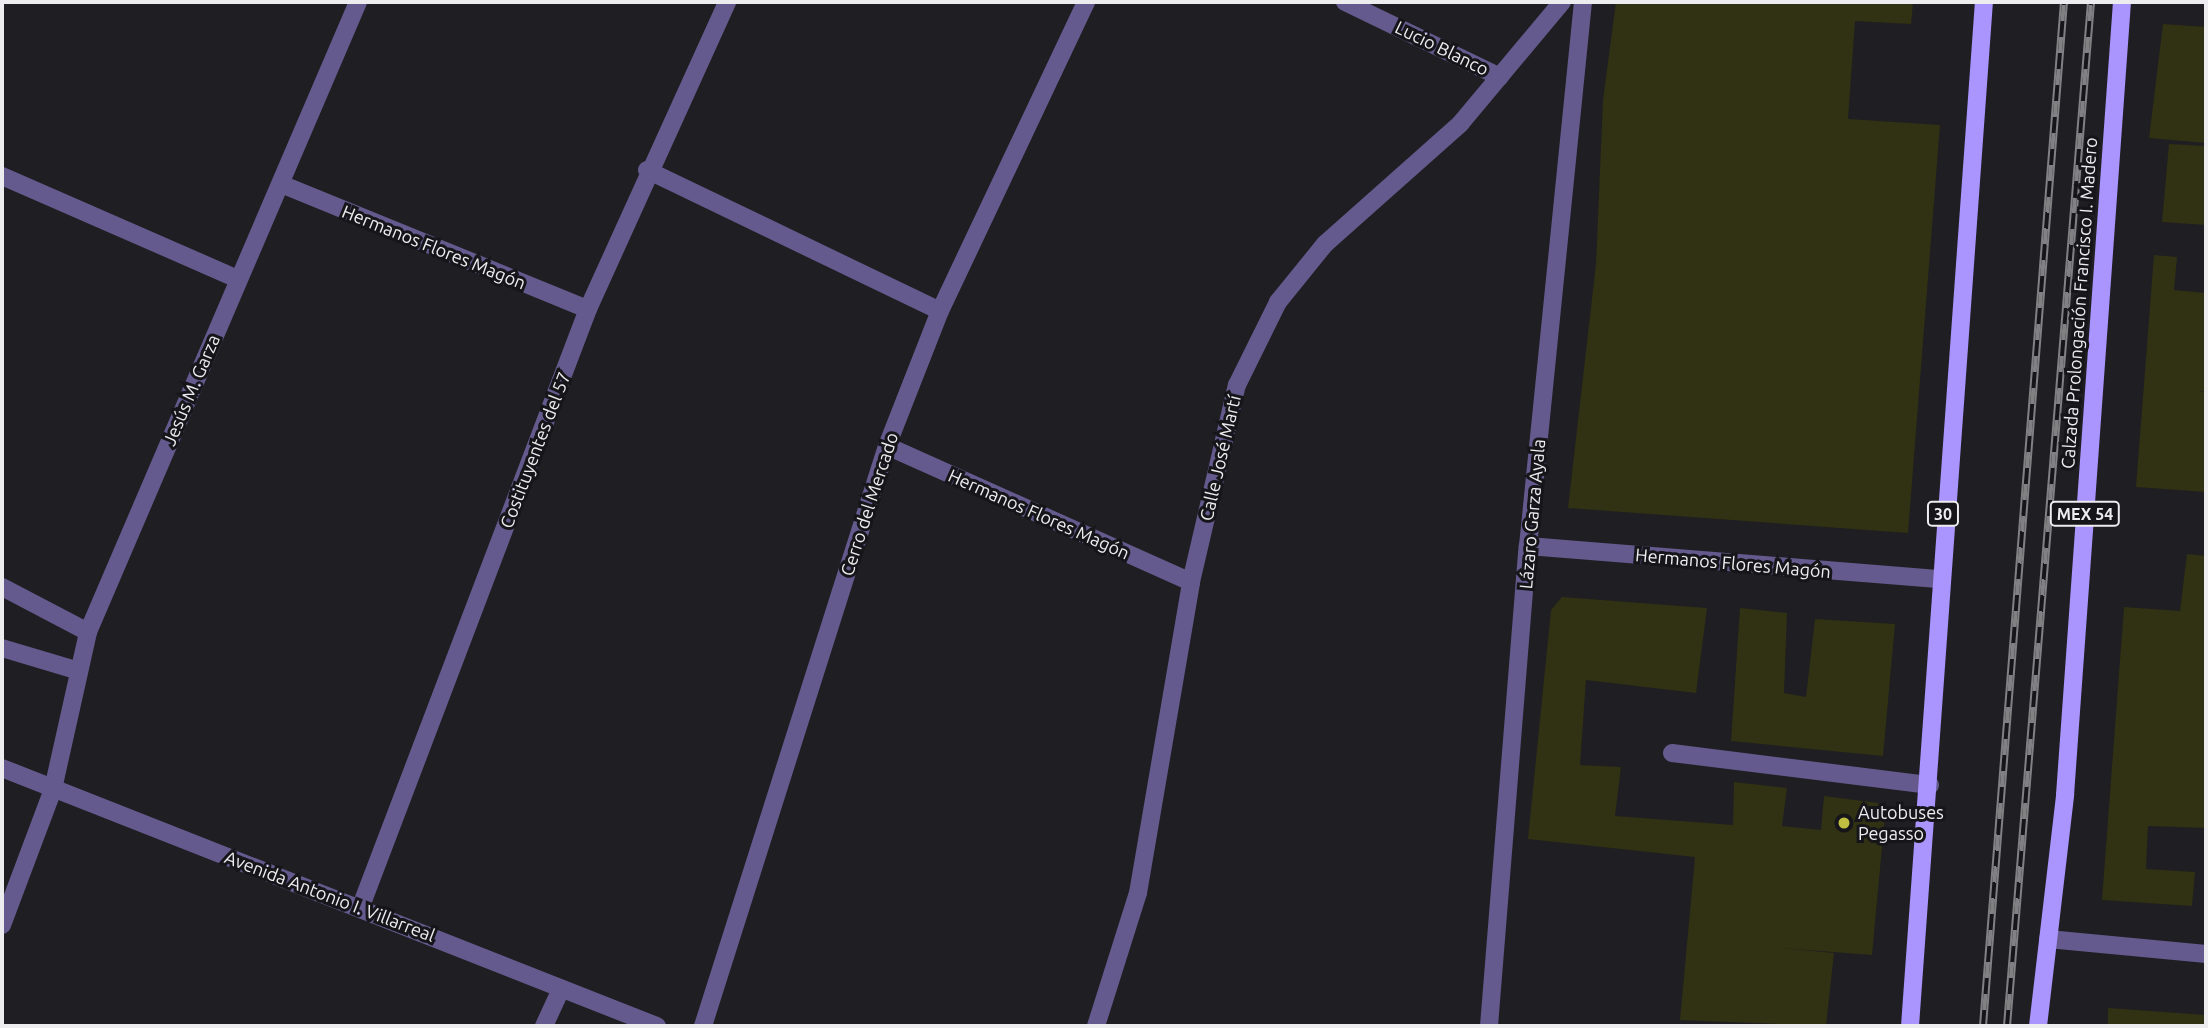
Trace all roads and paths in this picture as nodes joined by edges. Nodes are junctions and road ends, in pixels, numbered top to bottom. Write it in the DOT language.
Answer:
graph roads {
  1 [pos="358,2"];
  2 [pos="727,2"];
  3 [pos="1086,2"];
  4 [pos="1345,2"];
  5 [pos="1562,2"];
  6 [pos="1583,2"];
  7 [pos="1984,2"];
  8 [pos="2122,2"];
  9 [pos="1500,77"];
  10 [pos="647,170"];
  11 [pos="2,176"];
  12 [pos="281,184"];
  13 [pos="238,279"];
  14 [pos="588,309"];
  15 [pos="940,311"];
  16 [pos="887,446"];
  17 [pos="1528,546"];
  18 [pos="1938,579"];
  19 [pos="1191,582"];
  20 [pos="2,587"];
  21 [pos="88,632"];
  22 [pos="2,648"];
  23 [pos="79,671"];
  24 [pos="1672,753"];
  25 [pos="2,768"];
  26 [pos="1930,785"];
  27 [pos="53,789"];
  28 [pos="361,906"];
  29 [pos="2,925"];
  30 [pos="2048,939"];
  31 [pos="2206,954"];
  32 [pos="561,989"];
  33 [pos="544,1026"];
  34 [pos="657,1026"];
  35 [pos="703,1026"];
  36 [pos="1096,1026"];
  37 [pos="1489,1026"];
  38 [pos="1910,1026"];
  39 [pos="2038,1026"];
  1 -- 12 [label="street, Jesús M. Garza"];
  2 -- 10 [label="street, Costituyentes del 57"];
  3 -- 15 [label="street, Cerro del Mercado"];
  4 -- 9 [label="street, Lucio Blanco"];
  5 -- 9 [label="street, Calle José Martí"];
  6 -- 17 [label="street, Lázaro Garza Ayala"];
  7 -- 18 [label="main road, 30"];
  8 -- 30 [label="main road, Calzada Prolongación Francisco I. Madero / MEX 54"];
  9 -- 19 [label="street, Calle José Martí"];
  10 -- 14 [label="street, Costituyentes del 57"];
  10 -- 15 [label="street"];
  11 -- 13 [label="street"];
  12 -- 13 [label="street, Jesús M. Garza"];
  12 -- 14 [label="street, Hermanos Flores Magón"];
  13 -- 21 [label="street, Jesús M. Garza"];
  14 -- 28 [label="street, Costituyentes del 57"];
  15 -- 16 [label="street, Cerro del Mercado"];
  16 -- 19 [label="street, Hermanos Flores Magón"];
  16 -- 35 [label="street, Cerro del Mercado"];
  17 -- 18 [label="street, Hermanos Flores Magón"];
  17 -- 37 [label="street, Lázaro Garza Ayala"];
  18 -- 26 [label="main road, 30"];
  19 -- 36 [label="street, Calle José Martí"];
  20 -- 21 [label="street"];
  21 -- 23 [label="street, Jesús M. Garza"];
  22 -- 23 [label="street"];
  23 -- 27 [label="street, Jesús M. Garza"];
  24 -- 26 [label="street"];
  25 -- 27 [label="street, Avenida Antonio I. Villarreal"];
  26 -- 38 [label="main road, 30"];
  27 -- 28 [label="street, Avenida Antonio I. Villarreal"];
  27 -- 29 [label="street, Jesús M. Garza"];
  28 -- 32 [label="street, Avenida Antonio I. Villarreal"];
  30 -- 31 [label="street"];
  30 -- 39 [label="main road, Calzada Prolongación Francisco I. Madero / MEX 54"];
  32 -- 33 [label="street"];
  32 -- 34 [label="street, Avenida Antonio I. Villarreal"];
}
